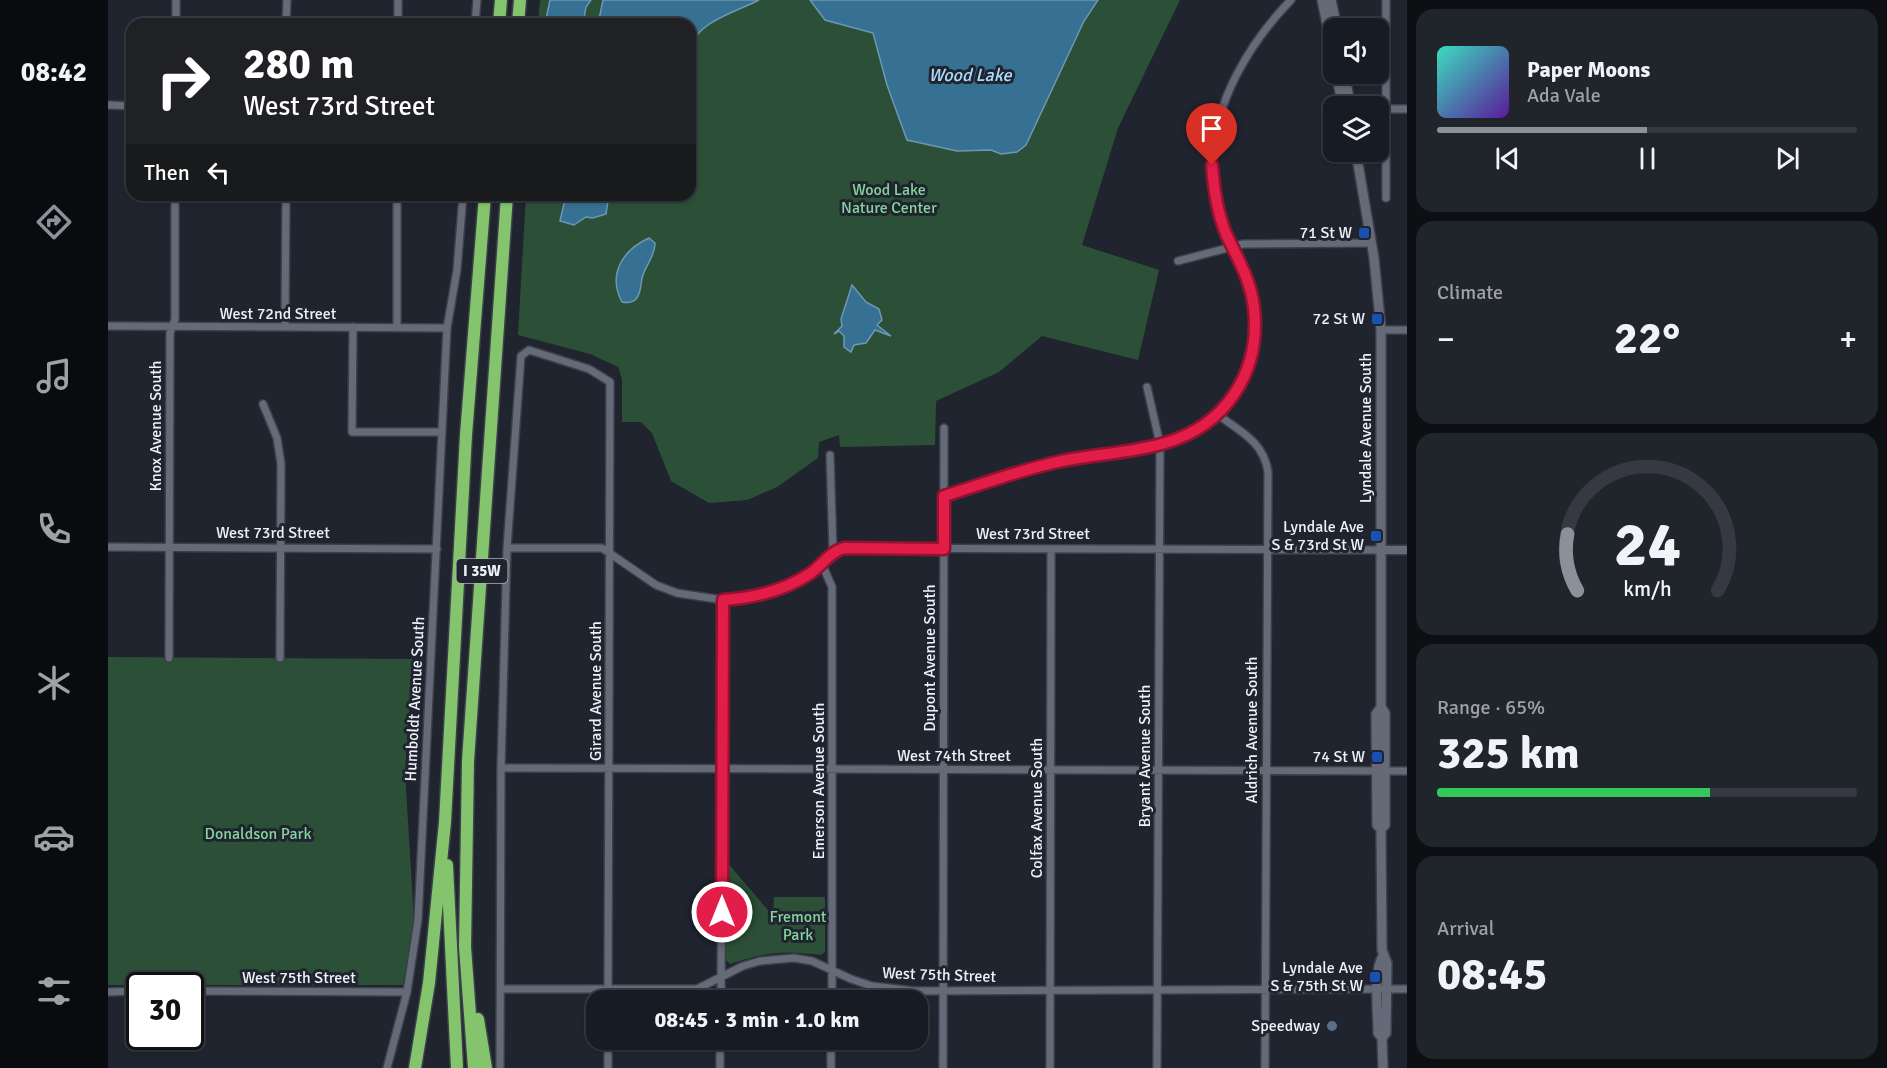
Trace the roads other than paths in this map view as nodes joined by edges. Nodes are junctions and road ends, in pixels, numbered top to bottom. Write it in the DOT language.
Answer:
graph roads {
  1 [pos="176,0"];
  2 [pos="287,0"];
  3 [pos="398,0"];
  4 [pos="477,0"];
  5 [pos="501,0"];
  6 [pos="520,0"];
  7 [pos="1292,0"];
  8 [pos="1322,0"];
  9 [pos="1331,0"];
  10 [pos="1386,0"];
  11 [pos="176,18"];
  12 [pos="286,18"];
  13 [pos="398,18"];
  14 [pos="476,18"];
  15 [pos="500,18"];
  16 [pos="518,18"];
  17 [pos="1326,18"];
  18 [pos="1335,18"];
  19 [pos="1382,96"];
  20 [pos="108,105"];
  21 [pos="126,106"];
  22 [pos="1389,109"];
  23 [pos="1407,109"];
  24 [pos="1358,162"];
  25 [pos="1384,162"];
  26 [pos="1386,198"];
  27 [pos="176,201"];
  28 [pos="285,201"];
  29 [pos="397,201"];
  30 [pos="463,201"];
  31 [pos="485,201"];
  32 [pos="507,201"];
  33 [pos="1372,243"];
  34 [pos="1233,248"];
  35 [pos="1178,261"];
  36 [pos="108,326"];
  37 [pos="173,327"];
  38 [pos="285,327"];
  39 [pos="353,327"];
  40 [pos="397,327"];
  41 [pos="447,328"];
  42 [pos="1381,330"];
  43 [pos="1407,330"];
  44 [pos="1147,387"];
  45 [pos="263,404"];
  46 [pos="1218,415"];
  47 [pos="944,428"];
  48 [pos="442,432"];
  49 [pos="1160,444"];
  50 [pos="830,455"];
  51 [pos="944,496"];
  52 [pos="108,547"];
  53 [pos="170,547"];
  54 [pos="281,548"];
  55 [pos="507,548"];
  56 [pos="437,549"];
  57 [pos="944,549"];
  58 [pos="1051,549"];
  59 [pos="1159,549"];
  60 [pos="1267,549"];
  61 [pos="1381,550"];
  62 [pos="1407,550"];
  63 [pos="833,551"];
  64 [pos="611,554"];
  65 [pos="822,564"];
  66 [pos="723,600"];
  67 [pos="169,658"];
  68 [pos="280,658"];
  69 [pos="501,768"];
  70 [pos="609,768"];
  71 [pos="723,769"];
  72 [pos="833,770"];
  73 [pos="944,770"];
  74 [pos="1051,770"];
  75 [pos="1158,770"];
  76 [pos="1265,771"];
  77 [pos="1381,771"];
  78 [pos="1407,771"];
  79 [pos="445,822"];
  80 [pos="465,947"];
  81 [pos="832,970"];
  82 [pos="722,978"];
  83 [pos="609,988"];
  84 [pos="502,989"];
  85 [pos="1383,989"];
  86 [pos="1407,989"];
  87 [pos="721,990"];
  88 [pos="832,990"];
  89 [pos="1050,990"];
  90 [pos="1158,990"];
  91 [pos="1265,990"];
  92 [pos="204,991"];
  93 [pos="943,991"];
  94 [pos="108,992"];
  95 [pos="126,992"];
  96 [pos="407,992"];
  97 [pos="608,1050"];
  98 [pos="720,1050"];
  99 [pos="831,1050"];
  100 [pos="387,1068"];
  101 [pos="415,1068"];
  102 [pos="457,1068"];
  103 [pos="474,1068"];
  104 [pos="486,1068"];
  105 [pos="500,1068"];
  106 [pos="608,1068"];
  107 [pos="720,1068"];
  108 [pos="831,1068"];
  109 [pos="943,1068"];
  110 [pos="1050,1068"];
  111 [pos="1158,1068"];
  112 [pos="1265,1068"];
  113 [pos="1383,1068"];
  1 -- 11 [label="street"];
  2 -- 12 [label="street"];
  3 -- 13 [label="street"];
  4 -- 14 [label="street"];
  5 -- 15 [label="highway"];
  6 -- 16 [label="highway"];
  7 -- 34 [label="street"];
  8 -- 17 [label="main road"];
  9 -- 18 [label="main road"];
  10 -- 19 [label="street"];
  20 -- 21 [label="street"];
  22 -- 23 [label="street"];
  24 -- 33 [label="main road, Lyndale Avenue South"];
  25 -- 26 [label="street"];
  27 -- 37 [label="street, Knox Avenue South"];
  28 -- 38 [label="street"];
  29 -- 40 [label="street"];
  30 -- 41 [label="street, Humboldt Avenue South"];
  31 -- 79 [label="highway, I 35W"];
  32 -- 80 [label="highway, I 35W"];
  33 -- 34 [label="street"];
  33 -- 42 [label="main road, Lyndale Avenue South"];
  34 -- 35 [label="street"];
  34 -- 46 [label="street"];
  36 -- 37 [label="street, West 72nd Street"];
  37 -- 38 [label="street, West 72nd Street"];
  37 -- 53 [label="street, Knox Avenue South"];
  38 -- 39 [label="street, West 72nd Street"];
  39 -- 40 [label="street, West 72nd Street"];
  39 -- 48 [label="street"];
  40 -- 41 [label="street, West 72nd Street"];
  41 -- 48 [label="street, Humboldt Avenue South"];
  42 -- 43 [label="street"];
  42 -- 61 [label="main road, Lyndale Avenue South"];
  44 -- 49 [label="street, Bryant Avenue South"];
  45 -- 54 [label="street"];
  46 -- 49 [label="street"];
  46 -- 60 [label="street, Aldrich Avenue South"];
  47 -- 51 [label="street, Dupont Avenue South"];
  48 -- 56 [label="street, Humboldt Avenue South"];
  49 -- 51 [label="street"];
  49 -- 59 [label="street, Bryant Avenue South"];
  50 -- 63 [label="street"];
  51 -- 57 [label="street, Dupont Avenue South"];
  52 -- 53 [label="street, West 73rd Street"];
  53 -- 54 [label="street, West 73rd Street"];
  53 -- 67 [label="street, Knox Avenue South"];
  54 -- 56 [label="street, West 73rd Street"];
  54 -- 68 [label="street"];
  55 -- 64 [label="street"];
  55 -- 64 [label="street, Girard Avenue South"];
  55 -- 69 [label="street"];
  56 -- 96 [label="street, Humboldt Avenue South"];
  57 -- 58 [label="street, West 73rd Street"];
  57 -- 63 [label="street, West 73rd Street"];
  57 -- 73 [label="street, Dupont Avenue South"];
  58 -- 59 [label="street, West 73rd Street"];
  58 -- 74 [label="street, Colfax Avenue South"];
  59 -- 60 [label="street, West 73rd Street"];
  59 -- 75 [label="street, Bryant Avenue South"];
  60 -- 61 [label="street, West 73rd Street"];
  60 -- 76 [label="street, Aldrich Avenue South"];
  61 -- 62 [label="street, West 73rd Street"];
  61 -- 77 [label="main road, Lyndale Avenue South"];
  63 -- 65 [label="street"];
  64 -- 66 [label="street"];
  64 -- 70 [label="street, Girard Avenue South"];
  65 -- 66 [label="street"];
  65 -- 72 [label="street, Emerson Avenue South"];
  66 -- 71 [label="street"];
  69 -- 70 [label="street, West 74th Street"];
  69 -- 84 [label="street"];
  70 -- 71 [label="street, West 74th Street"];
  70 -- 83 [label="street, Girard Avenue South"];
  71 -- 72 [label="street, West 74th Street"];
  71 -- 82 [label="street"];
  72 -- 73 [label="street, West 74th Street"];
  72 -- 81 [label="street, Emerson Avenue South"];
  73 -- 74 [label="street, West 74th Street"];
  73 -- 93 [label="street, Dupont Avenue South"];
  74 -- 75 [label="street, West 74th Street"];
  74 -- 89 [label="street, Colfax Avenue South"];
  75 -- 76 [label="street, West 74th Street"];
  75 -- 90 [label="street, Bryant Avenue South"];
  76 -- 77 [label="street, West 74th Street"];
  76 -- 91 [label="street, Aldrich Avenue South"];
  77 -- 78 [label="street, West 74th Street"];
  77 -- 85 [label="main road, Lyndale Avenue South"];
  79 -- 101 [label="highway"];
  79 -- 102 [label="highway, I 35W"];
  80 -- 103 [label="highway, I 35W"];
  80 -- 104 [label="highway"];
  81 -- 82 [label="street, West 75th Street"];
  81 -- 88 [label="street, Emerson Avenue South"];
  81 -- 93 [label="street, West 75th Street"];
  82 -- 83 [label="street, West 75th Street"];
  82 -- 87 [label="street"];
  83 -- 84 [label="street, West 75th Street"];
  84 -- 105 [label="street"];
  85 -- 86 [label="street, West 75th Street"];
  85 -- 91 [label="street, West 75th Street"];
  85 -- 113 [label="main road, Lyndale Avenue South"];
  89 -- 90 [label="street, West 75th Street"];
  89 -- 93 [label="street, West 75th Street"];
  89 -- 110 [label="street, Colfax Avenue South"];
  90 -- 91 [label="street, West 75th Street"];
  90 -- 111 [label="street, Bryant Avenue South"];
  91 -- 112 [label="street, Aldrich Avenue South"];
  92 -- 96 [label="street, West 75th Street"];
  93 -- 109 [label="street, Dupont Avenue South"];
  94 -- 95 [label="street"];
  96 -- 100 [label="street, Humboldt Avenue South"];
  97 -- 106 [label="street"];
  98 -- 107 [label="street"];
  99 -- 108 [label="street"];
}
